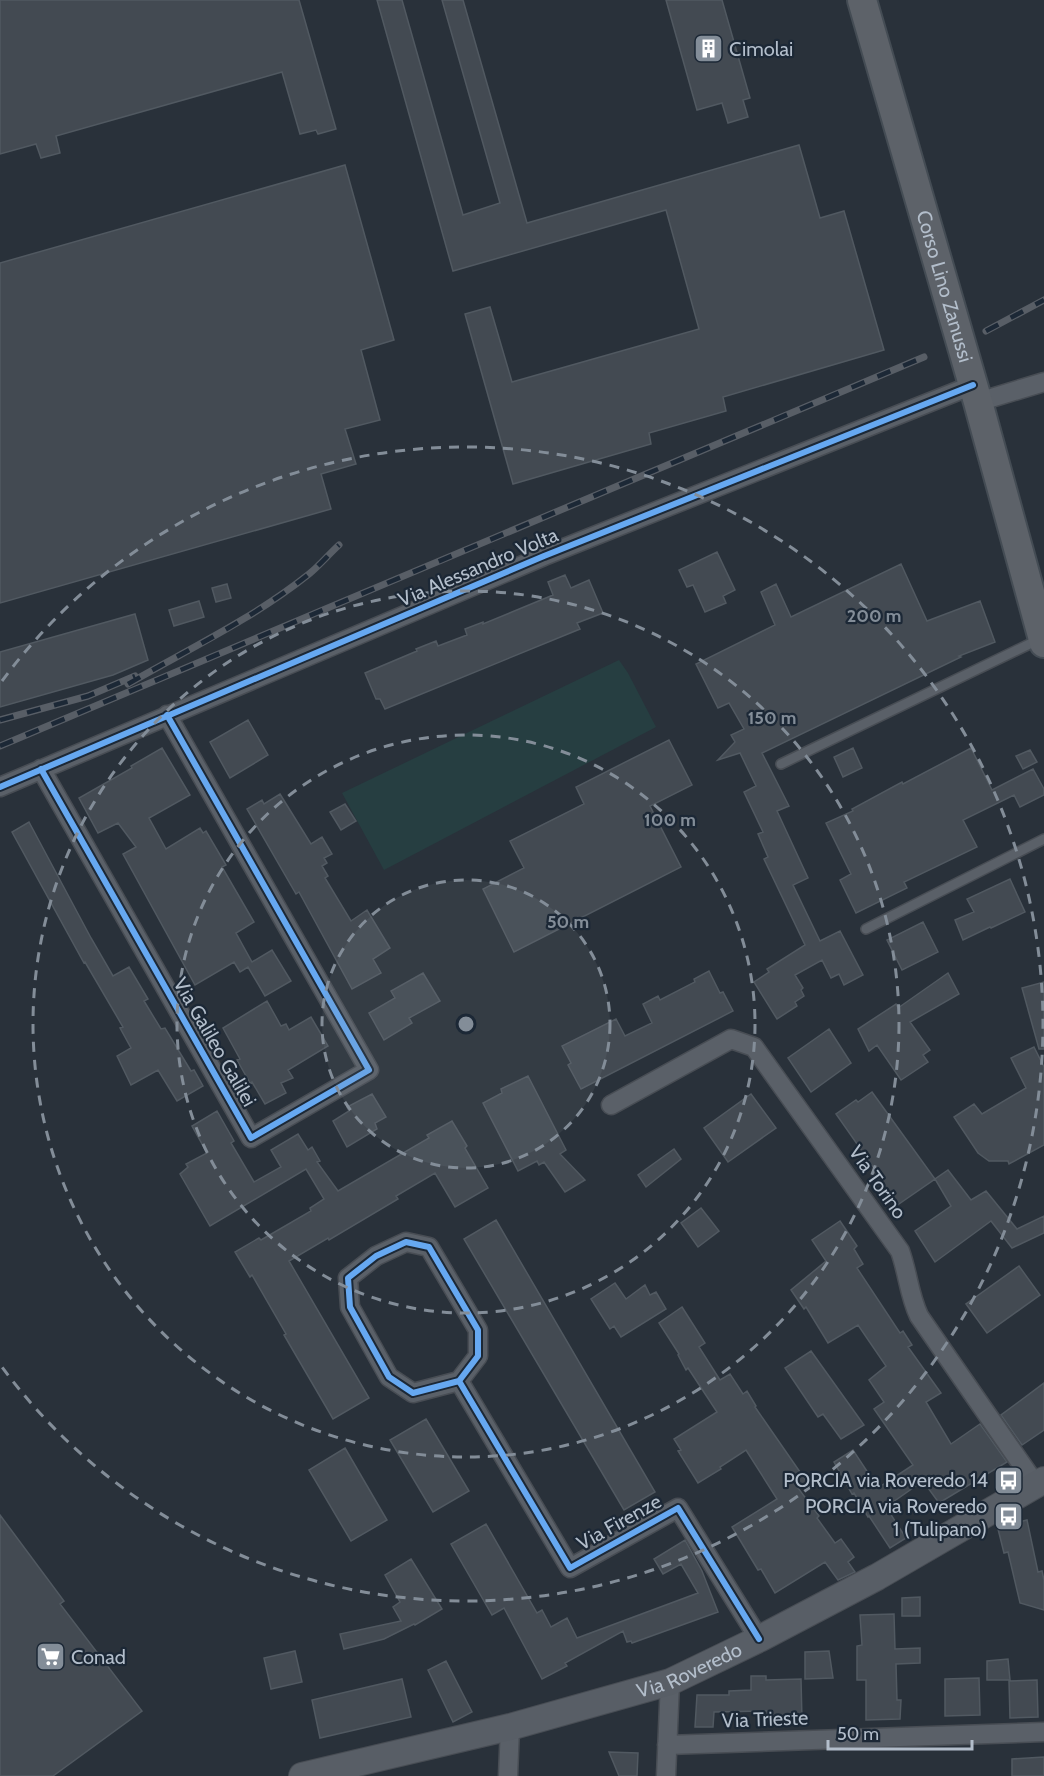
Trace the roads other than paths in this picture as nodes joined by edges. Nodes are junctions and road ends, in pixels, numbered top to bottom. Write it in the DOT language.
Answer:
graph roads {
  1 [pos="862,0"];
  2 [pos="1044,382"];
  3 [pos="975,394"];
  4 [pos="1043,640"];
  5 [pos="167,715"];
  6 [pos="781,764"];
  7 [pos="41,769"];
  8 [pos="0,788"];
  9 [pos="1044,839"];
  10 [pos="866,929"];
  11 [pos="611,1106"];
  12 [pos="459,1381"];
  13 [pos="1040,1483"];
  14 [pos="759,1639"];
  15 [pos="670,1682"];
  16 [pos="510,1727"];
  17 [pos="1044,1732"];
  18 [pos="667,1745"];
  19 [pos="305,1776"];
  20 [pos="508,1776"];
  21 [pos="666,1776"];
  1 -- 3 [label="main road, Corso Lino Zanussi"];
  2 -- 3 [label="street, Via Alessandro Volta"];
  3 -- 4 [label="main road, Corso Lino Zanussi"];
  3 -- 5 [label="street, Via Alessandro Volta"];
  4 -- 6 [label="lane"];
  5 -- 7 [label="street, Via Alessandro Volta"];
  5 -- 7 [label="street, Via Galileo Galilei"];
  7 -- 8 [label="street, Via Alessandro Volta"];
  9 -- 10 [label="lane"];
  11 -- 13 [label="street, Via Torino"];
  12 -- 12 [label="street"];
  12 -- 14 [label="street, Via Firenze"];
  13 -- 14 [label="main road, Via Roveredo"];
  14 -- 15 [label="main road, Via Roveredo"];
  15 -- 16 [label="main road, Via Roveredo"];
  15 -- 18 [label="street"];
  16 -- 19 [label="main road, Via Roveredo"];
  16 -- 20 [label="street"];
  17 -- 18 [label="street, Via Trieste"];
  18 -- 21 [label="street"];
}
